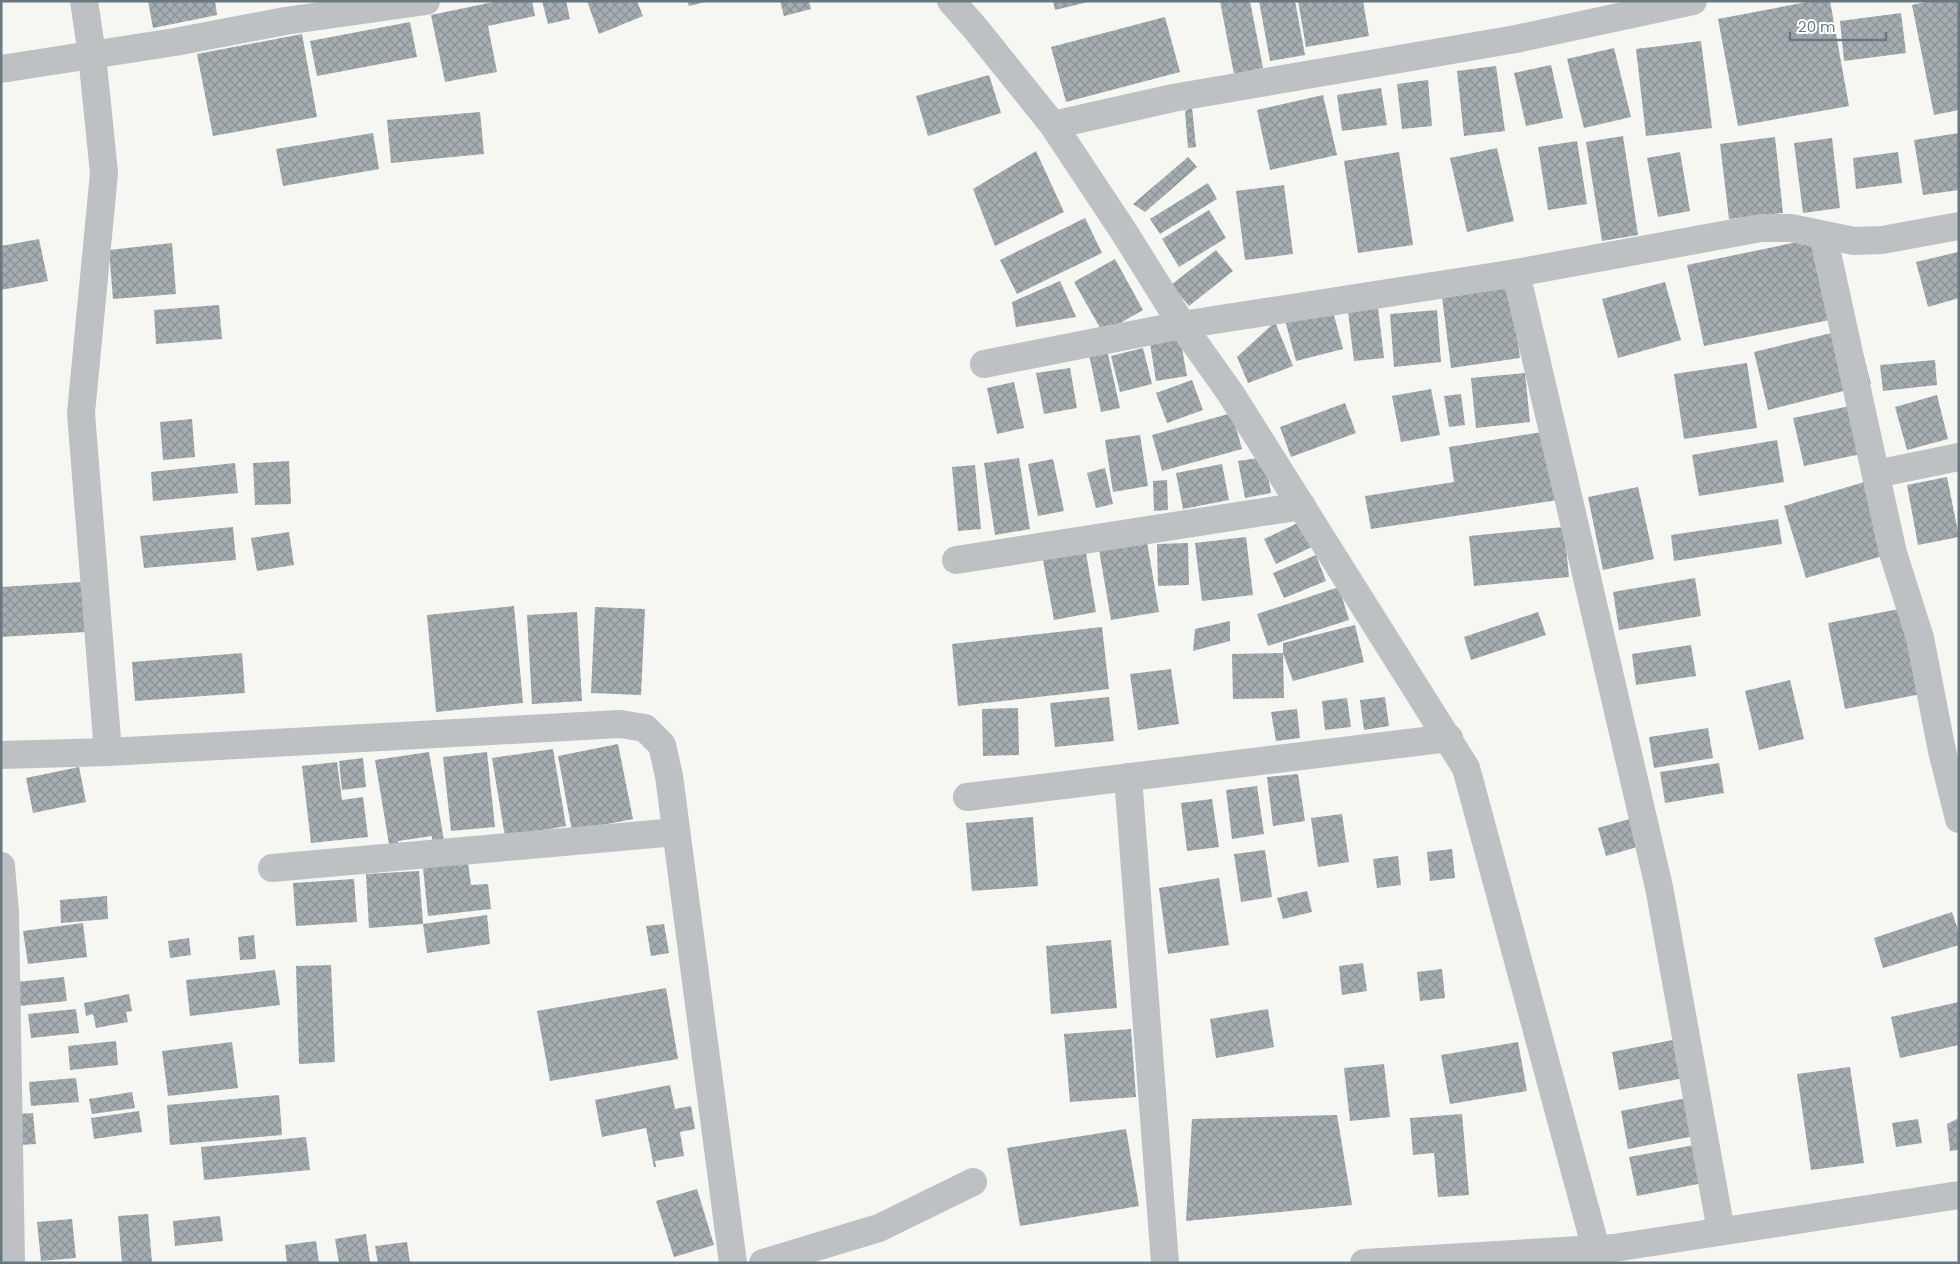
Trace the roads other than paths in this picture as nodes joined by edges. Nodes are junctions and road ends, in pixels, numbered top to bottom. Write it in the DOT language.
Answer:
graph roads {
  1 [pos="84,1"];
  2 [pos="426,1"];
  3 [pos="951,1"];
  4 [pos="1693,1"];
  5 [pos="92,55"];
  6 [pos="1,69"];
  7 [pos="1054,125"];
  8 [pos="1959,226"];
  9 [pos="1823,235"];
  10 [pos="1516,273"];
  11 [pos="1182,325"];
  12 [pos="984,364"];
  13 [pos="1959,457"];
  14 [pos="1876,474"];
  15 [pos="1302,506"];
  16 [pos="956,560"];
  17 [pos="1449,738"];
  18 [pos="108,752"];
  19 [pos="1,755"];
  20 [pos="1128,777"];
  21 [pos="966,797"];
  22 [pos="1959,819"];
  23 [pos="676,832"];
  24 [pos="1,866"];
  25 [pos="272,868"];
  26 [pos="973,1182"];
  27 [pos="1959,1195"];
  28 [pos="1721,1231"];
  29 [pos="1595,1256"];
  30 [pos="10,1263"];
  31 [pos="733,1263"];
  32 [pos="762,1263"];
  33 [pos="1166,1263"];
  34 [pos="1364,1263"];
  1 -- 5 [label="street"];
  2 -- 5 [label="street"];
  3 -- 7 [label="street"];
  4 -- 7 [label="street"];
  5 -- 6 [label="street"];
  5 -- 18 [label="street"];
  7 -- 11 [label="street"];
  8 -- 9 [label="street"];
  9 -- 10 [label="street"];
  9 -- 14 [label="street"];
  10 -- 11 [label="street"];
  10 -- 28 [label="street"];
  11 -- 12 [label="street"];
  11 -- 15 [label="street"];
  13 -- 14 [label="street"];
  14 -- 22 [label="street"];
  15 -- 16 [label="street"];
  15 -- 17 [label="street"];
  17 -- 20 [label="street"];
  17 -- 29 [label="street"];
  18 -- 19 [label="street"];
  18 -- 23 [label="street"];
  20 -- 21 [label="street"];
  20 -- 33 [label="street"];
  23 -- 25 [label="street"];
  23 -- 31 [label="street"];
  24 -- 30 [label="street"];
  26 -- 32 [label="street"];
  27 -- 28 [label="street"];
  28 -- 29 [label="street"];
  29 -- 34 [label="street"];
}
